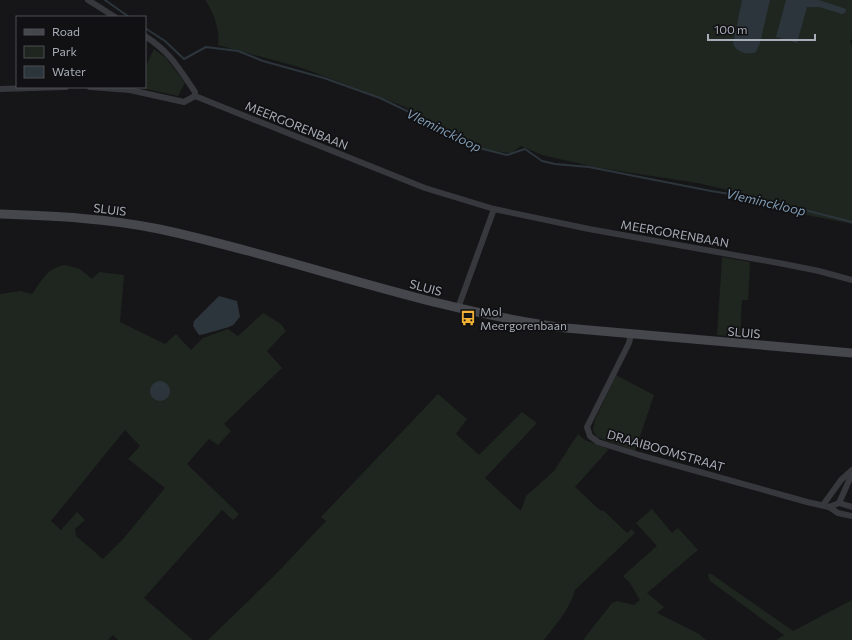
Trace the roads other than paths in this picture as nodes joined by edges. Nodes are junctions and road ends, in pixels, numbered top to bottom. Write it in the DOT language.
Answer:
graph roads {
  1 [pos="88,0"];
  2 [pos="113,16"];
  3 [pos="146,37"];
  4 [pos="33,88"];
  5 [pos="103,88"];
  6 [pos="0,89"];
  7 [pos="196,96"];
  8 [pos="494,208"];
  9 [pos="0,214"];
  10 [pos="852,280"];
  11 [pos="458,308"];
  12 [pos="631,334"];
  13 [pos="852,353"];
  14 [pos="852,470"];
  15 [pos="852,474"];
  16 [pos="839,503"];
  17 [pos="826,506"];
  18 [pos="852,507"];
  19 [pos="852,516"];
  1 -- 2 [label="street"];
  3 -- 7 [label="street"];
  4 -- 6 [label="street"];
  5 -- 7 [label="street"];
  7 -- 8 [label="street, MEERGORENBAAN"];
  8 -- 10 [label="street, MEERGORENBAAN"];
  8 -- 11 [label="street"];
  9 -- 11 [label="street, SLUIS"];
  11 -- 12 [label="street, SLUIS"];
  12 -- 13 [label="street, SLUIS"];
  12 -- 17 [label="street, DRAAIBOOMSTRAAT"];
  14 -- 17 [label="street"];
  15 -- 16 [label="street"];
  16 -- 17 [label="street"];
  16 -- 18 [label="street"];
  17 -- 19 [label="street"];
}
